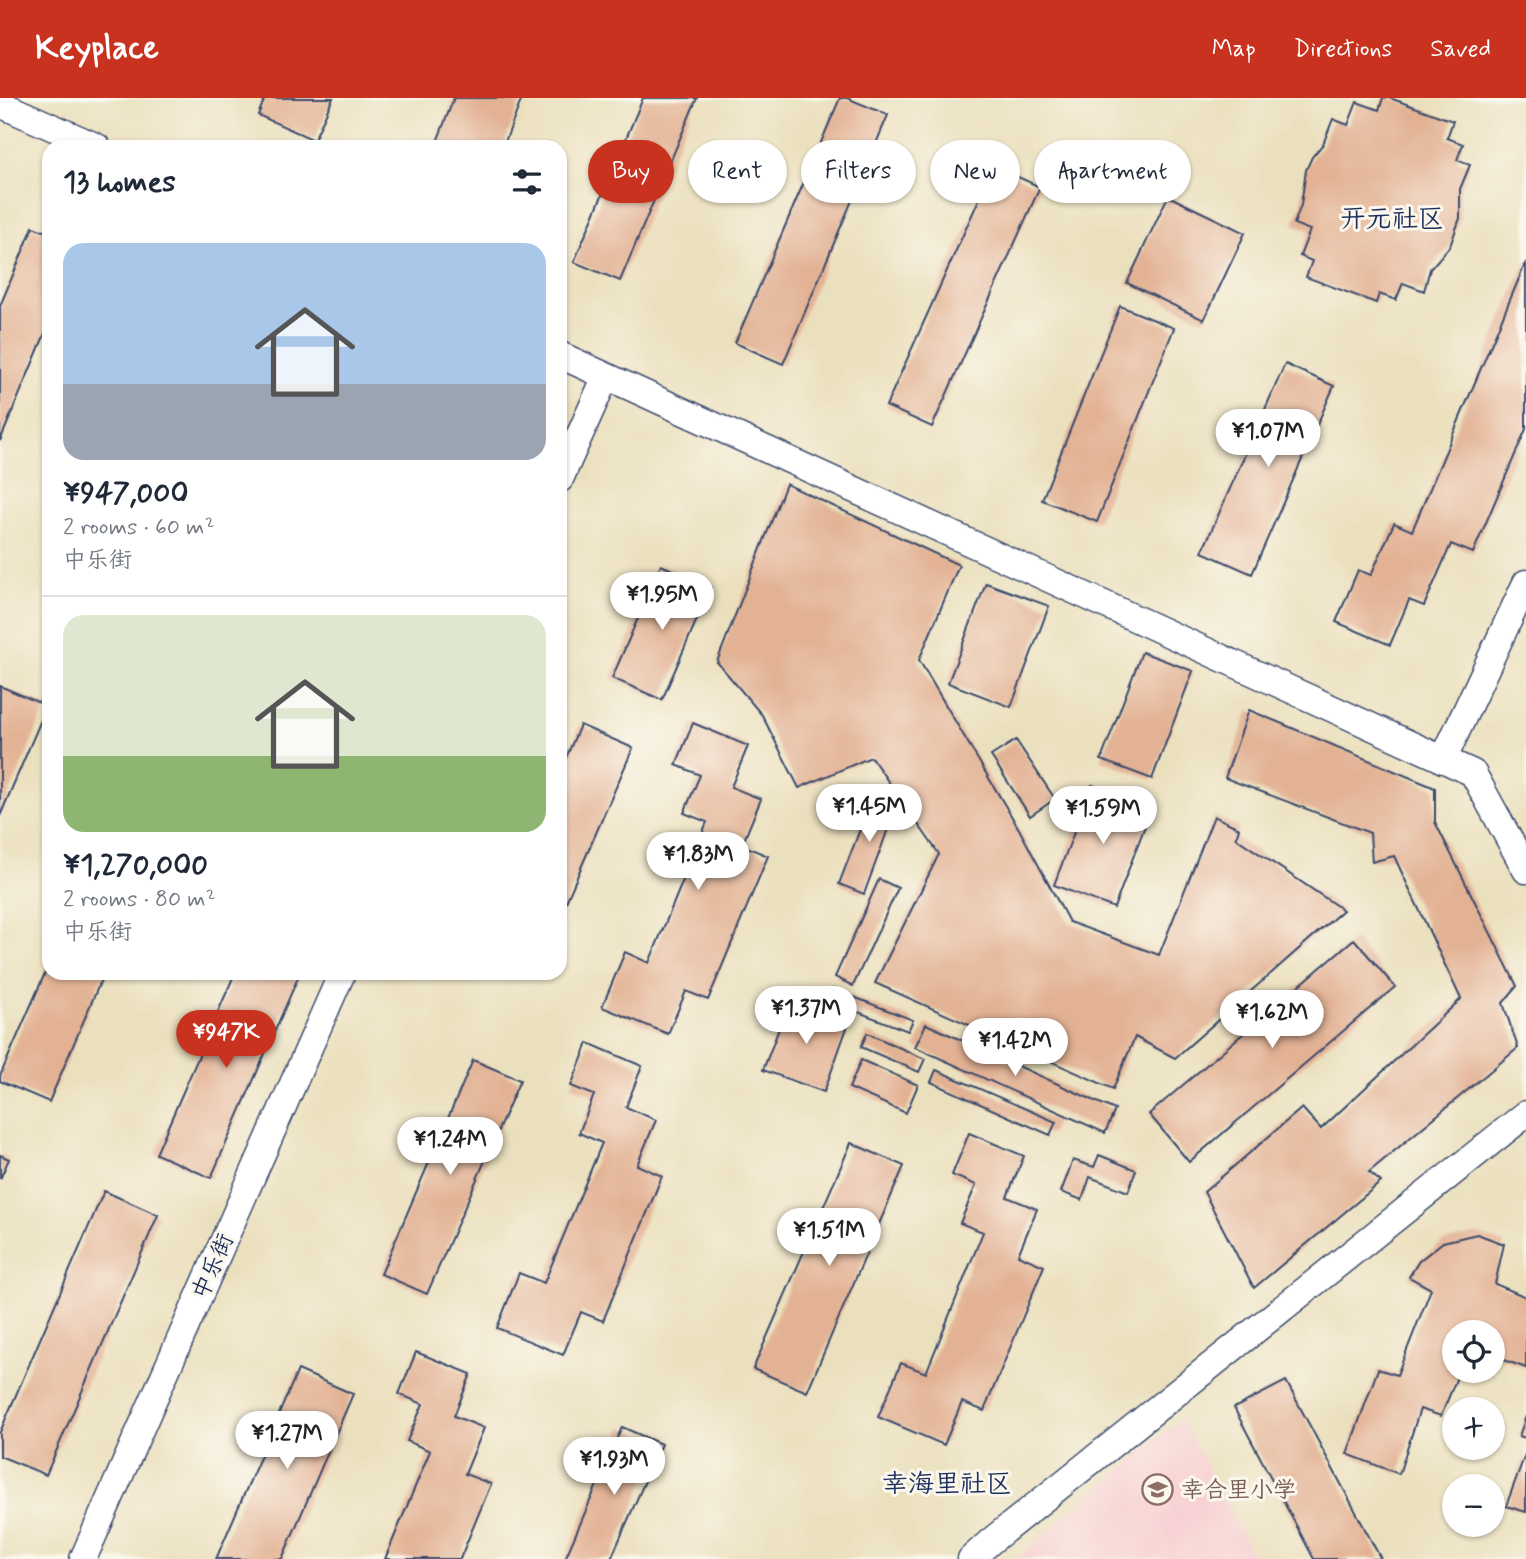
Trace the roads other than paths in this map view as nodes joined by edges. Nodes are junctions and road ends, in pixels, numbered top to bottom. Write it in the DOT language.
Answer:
graph roads {
  1 [pos="0,104"];
  2 [pos="81,140"];
  3 [pos="567,358"];
  4 [pos="606,376"];
  5 [pos="567,463"];
  6 [pos="1526,583"];
  7 [pos="1443,760"];
  8 [pos="1526,870"];
  9 [pos="339,980"];
  10 [pos="1526,1114"];
  11 [pos="83,1559"];
  12 [pos="971,1559"];
  1 -- 2 [label="street"];
  3 -- 4 [label="street"];
  4 -- 5 [label="street"];
  4 -- 7 [label="street"];
  6 -- 7 [label="street"];
  7 -- 8 [label="street"];
  9 -- 11 [label="street, 中乐街"];
  10 -- 12 [label="street"];
}
